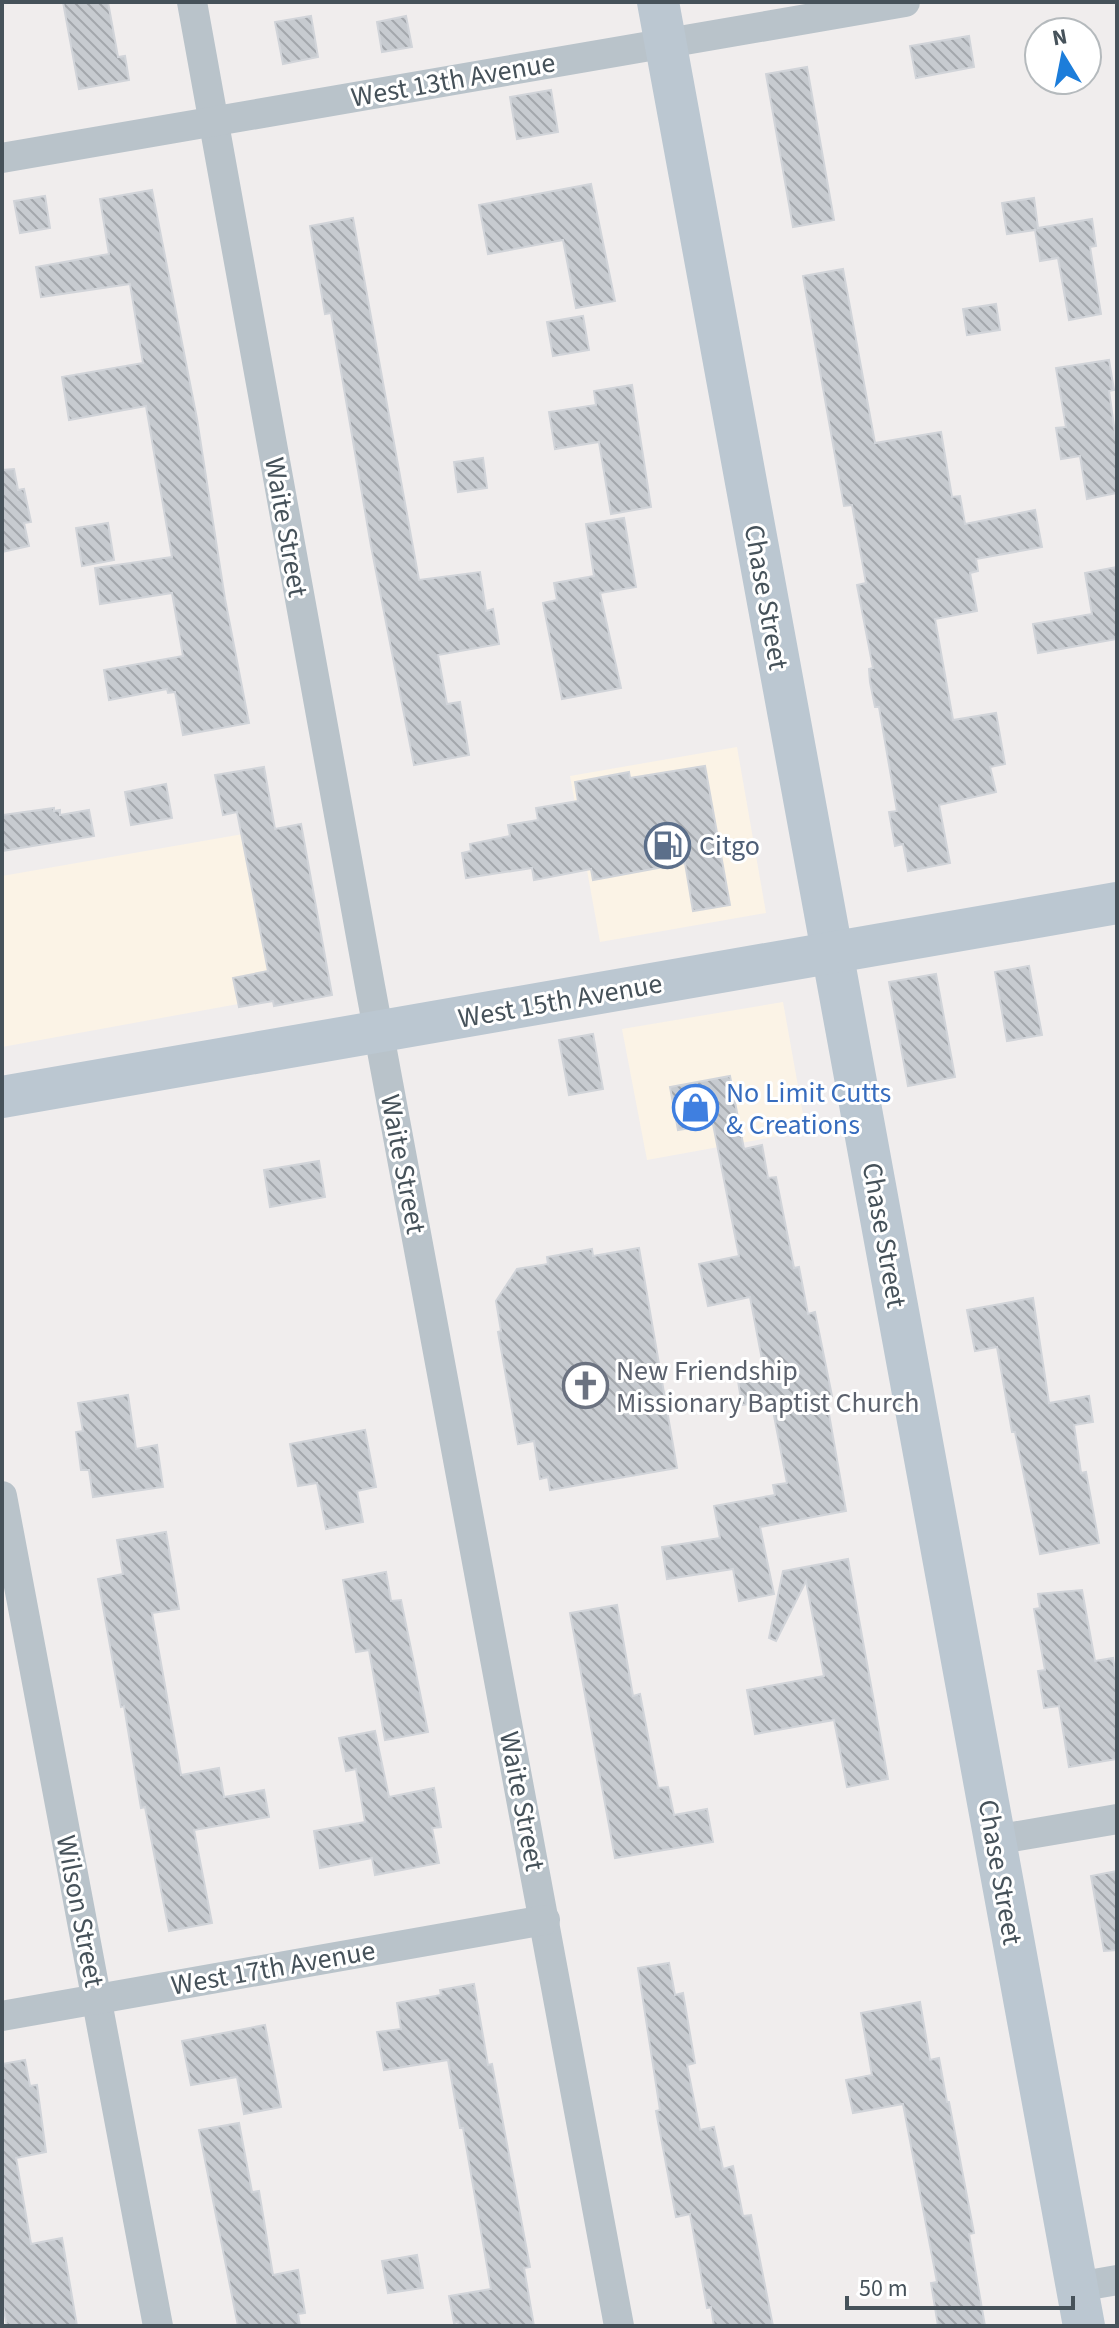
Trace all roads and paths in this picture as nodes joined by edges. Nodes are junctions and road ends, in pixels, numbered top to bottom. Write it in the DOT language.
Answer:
graph roads {
  1 [pos="192,2"];
  2 [pos="905,2"];
  3 [pos="662,22"];
  4 [pos="213,121"];
  5 [pos="2,158"];
  6 [pos="1117,903"];
  7 [pos="833,952"];
  8 [pos="379,1032"];
  9 [pos="2,1097"];
  10 [pos="2,1496"];
  11 [pos="1117,1819"];
  12 [pos="995,1840"];
  13 [pos="545,1920"];
  14 [pos="98,1998"];
  15 [pos="2,2016"];
  16 [pos="1093,2297"];
  17 [pos="158,2326"];
  18 [pos="619,2326"];
  1 -- 4 [label="street, Waite Street"];
  2 -- 3 [label="street, West 13th Avenue"];
  3 -- 4 [label="street, West 13th Avenue"];
  3 -- 7 [label="street, Chase Street"];
  4 -- 5 [label="street, West 13th Avenue"];
  4 -- 8 [label="street, Waite Street"];
  6 -- 7 [label="street, West 15th Avenue"];
  7 -- 8 [label="street, West 15th Avenue"];
  7 -- 12 [label="street, Chase Street"];
  8 -- 9 [label="street, West 15th Avenue"];
  8 -- 13 [label="street, Waite Street"];
  10 -- 14 [label="street, Wilson Street"];
  11 -- 12 [label="street"];
  12 -- 16 [label="street, Chase Street"];
  13 -- 14 [label="street, West 17th Avenue"];
  13 -- 18 [label="street, Waite Street"];
  14 -- 15 [label="street, West 17th Avenue"];
  14 -- 17 [label="street, Wilson Street"];
}
